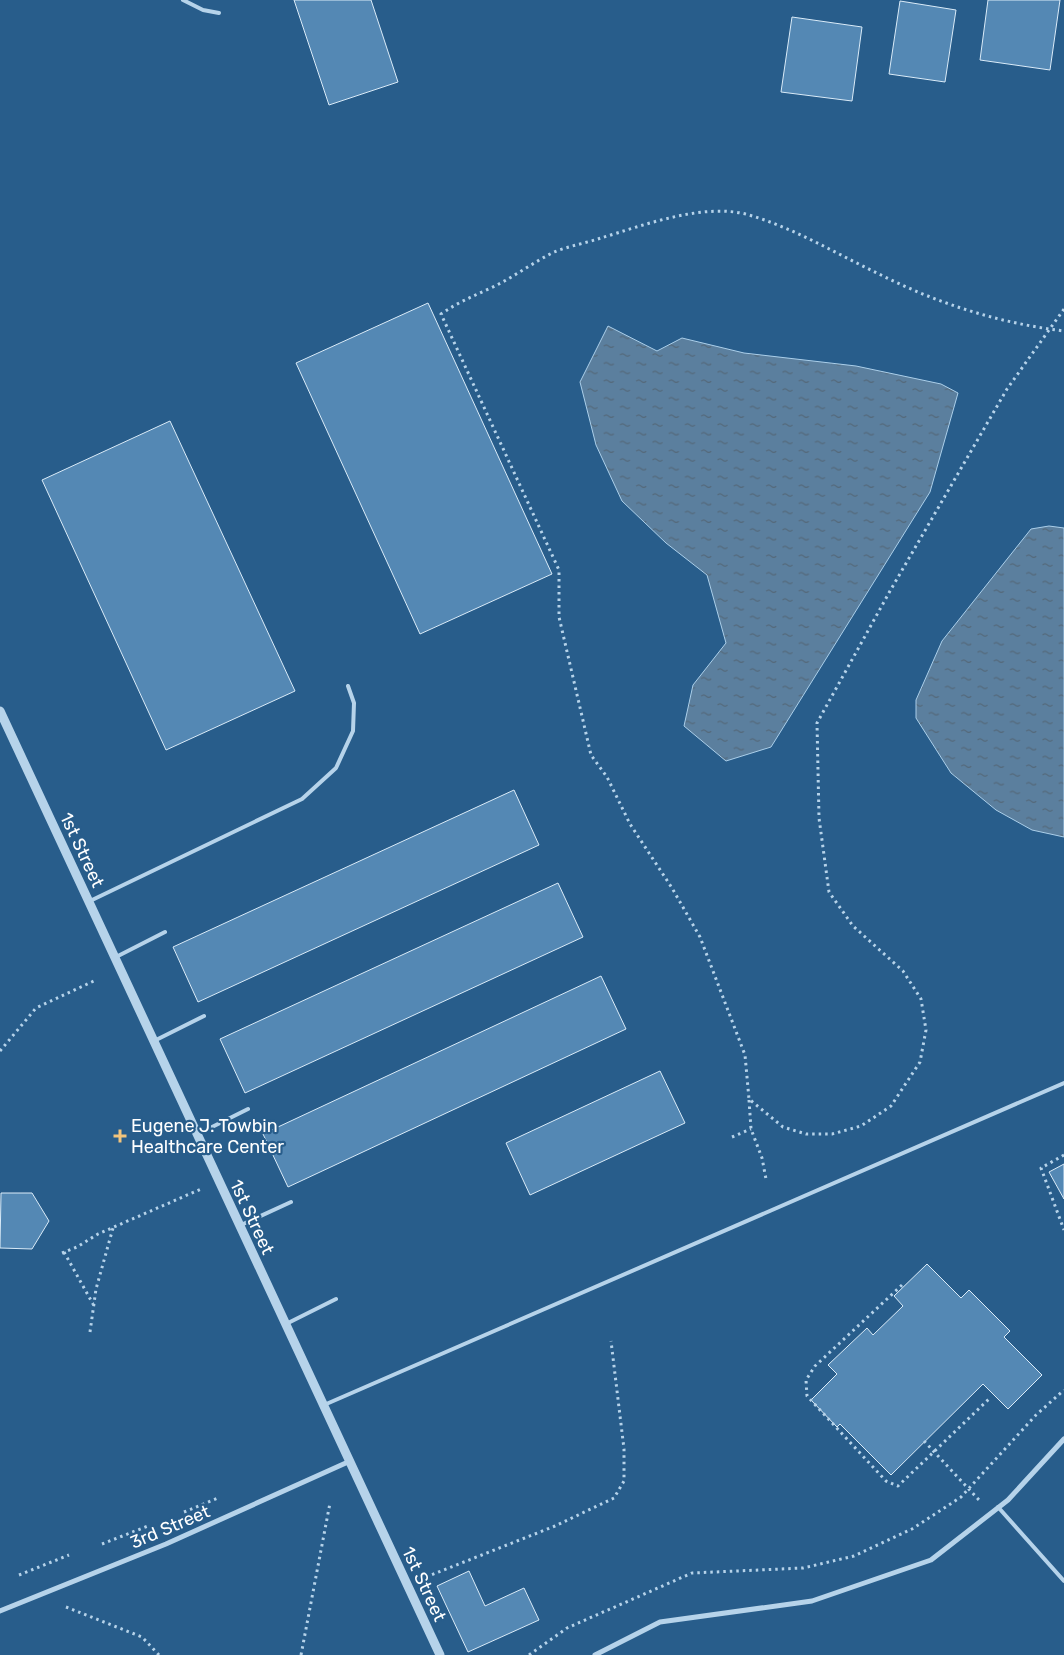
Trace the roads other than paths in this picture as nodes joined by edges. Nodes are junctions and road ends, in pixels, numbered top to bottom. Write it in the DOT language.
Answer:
graph roads {
  1 [pos="183,0"];
  2 [pos="218,13"];
  3 [pos="348,686"];
  4 [pos="0,711"];
  5 [pos="4,726"];
  6 [pos="88,902"];
  7 [pos="166,932"];
  8 [pos="114,958"];
  9 [pos="204,1016"];
  10 [pos="152,1042"];
  11 [pos="1064,1083"];
  12 [pos="248,1110"];
  13 [pos="196,1135"];
  14 [pos="291,1202"];
  15 [pos="239,1226"];
  16 [pos="336,1299"];
  17 [pos="284,1325"];
  18 [pos="322,1406"];
  19 [pos="1064,1439"];
  20 [pos="348,1462"];
  21 [pos="998,1507"];
  22 [pos="1064,1581"];
  23 [pos="0,1612"];
  24 [pos="440,1655"];
  25 [pos="595,1655"];
  1 -- 2 [label="lane"];
  3 -- 6 [label="lane"];
  4 -- 5 [label="street, 1st Street"];
  5 -- 6 [label="street, 1st Street"];
  6 -- 8 [label="street, 1st Street"];
  7 -- 8 [label="lane"];
  8 -- 10 [label="street, 1st Street"];
  9 -- 10 [label="lane"];
  10 -- 13 [label="street, 1st Street"];
  11 -- 18 [label="lane"];
  12 -- 13 [label="lane"];
  13 -- 15 [label="street, 1st Street"];
  14 -- 15 [label="lane"];
  15 -- 17 [label="street, 1st Street"];
  16 -- 17 [label="lane"];
  17 -- 18 [label="street, 1st Street"];
  18 -- 20 [label="street, 1st Street"];
  19 -- 21 [label="street"];
  20 -- 23 [label="street, 3rd Street"];
  20 -- 24 [label="street, 1st Street"];
  21 -- 22 [label="lane"];
  21 -- 25 [label="street"];
}
